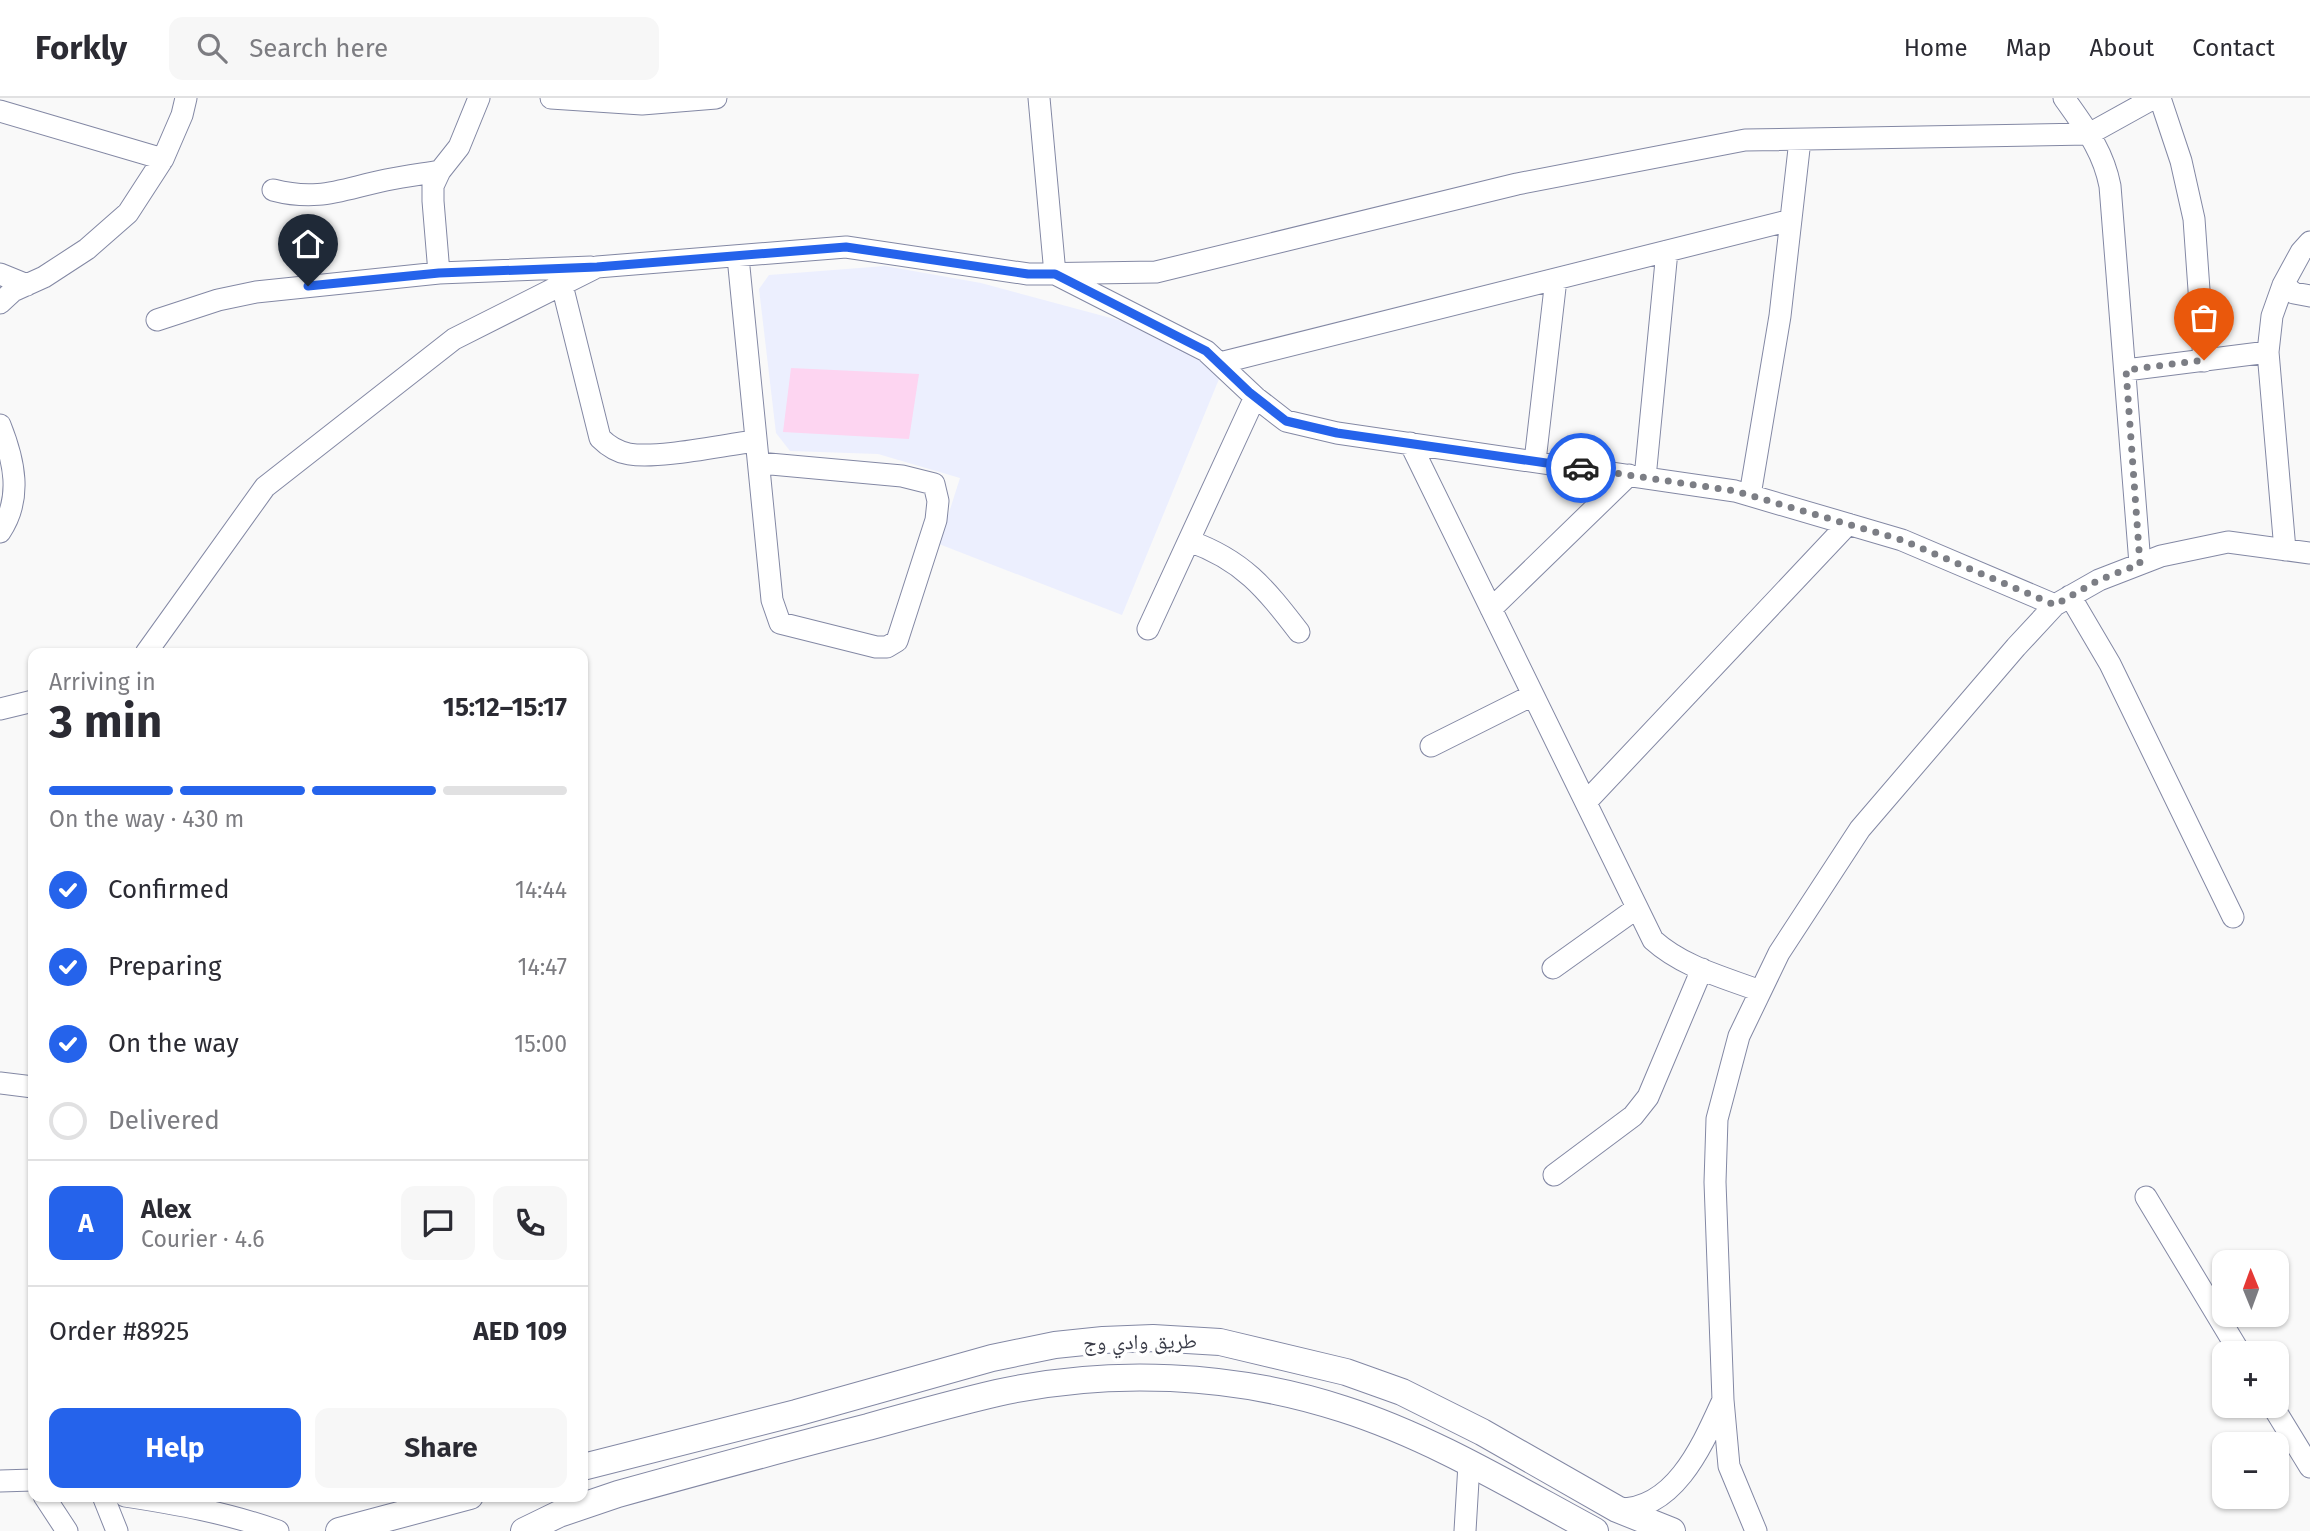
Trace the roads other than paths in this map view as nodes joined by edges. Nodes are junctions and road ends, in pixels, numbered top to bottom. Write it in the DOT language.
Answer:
graph roads {
  1 [pos="186,98"];
  2 [pos="479,98"];
  3 [pos="555,98"];
  4 [pos="716,98"];
  5 [pos="1039,98"];
  6 [pos="2064,98"];
  7 [pos="2154,98"];
  8 [pos="2161,98"];
  9 [pos="0,111"];
  10 [pos="2089,134"];
  11 [pos="1800,139"];
  12 [pos="163,159"];
  13 [pos="440,172"];
  14 [pos="273,190"];
  15 [pos="1791,220"];
  16 [pos="2310,242"];
  17 [pos="1667,251"];
  18 [pos="738,257"];
  19 [pos="597,267"];
  20 [pos="439,273"];
  21 [pos="0,274"];
  22 [pos="1055,274"];
  23 [pos="1556,278"];
  24 [pos="27,285"];
  25 [pos="562,285"];
  26 [pos="2283,285"];
  27 [pos="2310,296"];
  28 [pos="0,303"];
  29 [pos="157,320"];
  30 [pos="2269,352"];
  31 [pos="2204,360"];
  32 [pos="1220,363"];
  33 [pos="2126,370"];
  34 [pos="1255,397"];
  35 [pos="0,425"];
  36 [pos="756,441"];
  37 [pos="1410,443"];
  38 [pos="1535,461"];
  39 [pos="759,463"];
  40 [pos="1637,477"];
  41 [pos="1750,495"];
  42 [pos="1848,524"];
  43 [pos="0,532"];
  44 [pos="1189,541"];
  45 [pos="2285,550"];
  46 [pos="2310,553"];
  47 [pos="2140,564"];
  48 [pos="2063,600"];
  49 [pos="1491,609"];
  50 [pos="1148,629"];
  51 [pos="1299,632"];
  52 [pos="150,648"];
  53 [pos="1533,695"];
  54 [pos="28,702"];
  55 [pos="0,709"];
  56 [pos="1431,746"];
  57 [pos="1586,802"];
  58 [pos="1637,908"];
  59 [pos="2234,917"];
  60 [pos="1553,968"];
  61 [pos="1702,970"];
  62 [pos="1760,991"];
  63 [pos="0,1083"];
  64 [pos="28,1086"];
  65 [pos="1553,1175"];
  66 [pos="2146,1197"];
  67 [pos="2233,1341"];
  68 [pos="1723,1400"];
  69 [pos="2280,1418"];
  70 [pos="1469,1464"];
  71 [pos="588,1466"];
  72 [pos="2310,1467"];
  73 [pos="0,1481"];
  74 [pos="28,1481"];
  75 [pos="48,1502"];
  76 [pos="105,1502"];
  77 [pos="162,1502"];
  78 [pos="448,1502"];
  79 [pos="1617,1509"];
  80 [pos="67,1531"];
  81 [pos="117,1531"];
  82 [pos="278,1531"];
  83 [pos="339,1531"];
  84 [pos="524,1531"];
  85 [pos="1465,1531"];
  86 [pos="1595,1531"];
  87 [pos="1672,1531"];
  88 [pos="1756,1531"];
  1 -- 12 [label="street"];
  2 -- 13 [label="street"];
  3 -- 4 [label="street"];
  5 -- 22 [label="street"];
  6 -- 10 [label="street"];
  7 -- 10 [label="street"];
  8 -- 31 [label="street"];
  9 -- 12 [label="street"];
  10 -- 11 [label="street"];
  10 -- 33 [label="street"];
  11 -- 15 [label="street"];
  11 -- 22 [label="street"];
  12 -- 24 [label="street"];
  13 -- 14 [label="street"];
  13 -- 20 [label="street"];
  15 -- 17 [label="street"];
  15 -- 41 [label="street"];
  16 -- 26 [label="street"];
  17 -- 23 [label="street"];
  17 -- 40 [label="street"];
  18 -- 19 [label="street"];
  18 -- 22 [label="street"];
  18 -- 36 [label="street"];
  19 -- 20 [label="street"];
  19 -- 25 [label="street"];
  20 -- 29 [label="street"];
  21 -- 24 [label="street"];
  22 -- 32 [label="street"];
  23 -- 32 [label="street"];
  23 -- 38 [label="street"];
  24 -- 28 [label="street"];
  25 -- 36 [label="street"];
  25 -- 52 [label="street"];
  26 -- 27 [label="street"];
  26 -- 30 [label="street"];
  30 -- 31 [label="street"];
  30 -- 45 [label="street"];
  31 -- 33 [label="street"];
  32 -- 34 [label="street"];
  33 -- 47 [label="street"];
  34 -- 37 [label="street"];
  34 -- 44 [label="street"];
  35 -- 43 [label="street"];
  36 -- 39 [label="street"];
  37 -- 38 [label="street"];
  37 -- 49 [label="street"];
  38 -- 40 [label="street"];
  39 -- 39 [label="street"];
  40 -- 41 [label="street"];
  40 -- 49 [label="street"];
  41 -- 42 [label="street"];
  42 -- 48 [label="street"];
  42 -- 57 [label="street"];
  44 -- 50 [label="street"];
  44 -- 51 [label="street"];
  45 -- 46 [label="street"];
  45 -- 47 [label="street"];
  47 -- 48 [label="street"];
  48 -- 59 [label="street"];
  48 -- 62 [label="street"];
  49 -- 53 [label="street"];
  53 -- 56 [label="street"];
  53 -- 57 [label="street"];
  54 -- 55 [label="street"];
  57 -- 58 [label="street"];
  58 -- 60 [label="street"];
  58 -- 61 [label="street"];
  61 -- 62 [label="street"];
  61 -- 65 [label="street"];
  62 -- 68 [label="street"];
  63 -- 64 [label="street"];
  66 -- 67 [label="street"];
  68 -- 79 [label="street"];
  68 -- 88 [label="street"];
  69 -- 72 [label="street"];
  70 -- 84 [label="main road, طريق وادي وج"];
  70 -- 85 [label="street"];
  70 -- 86 [label="main road, طريق وادي وج"];
  71 -- 79 [label="main road, طريق وادي وج"];
  73 -- 74 [label="street"];
  75 -- 80 [label="street"];
  76 -- 81 [label="street"];
  77 -- 82 [label="street"];
  78 -- 83 [label="main road"];
  79 -- 87 [label="main road, طريق وادي وج"];
}
